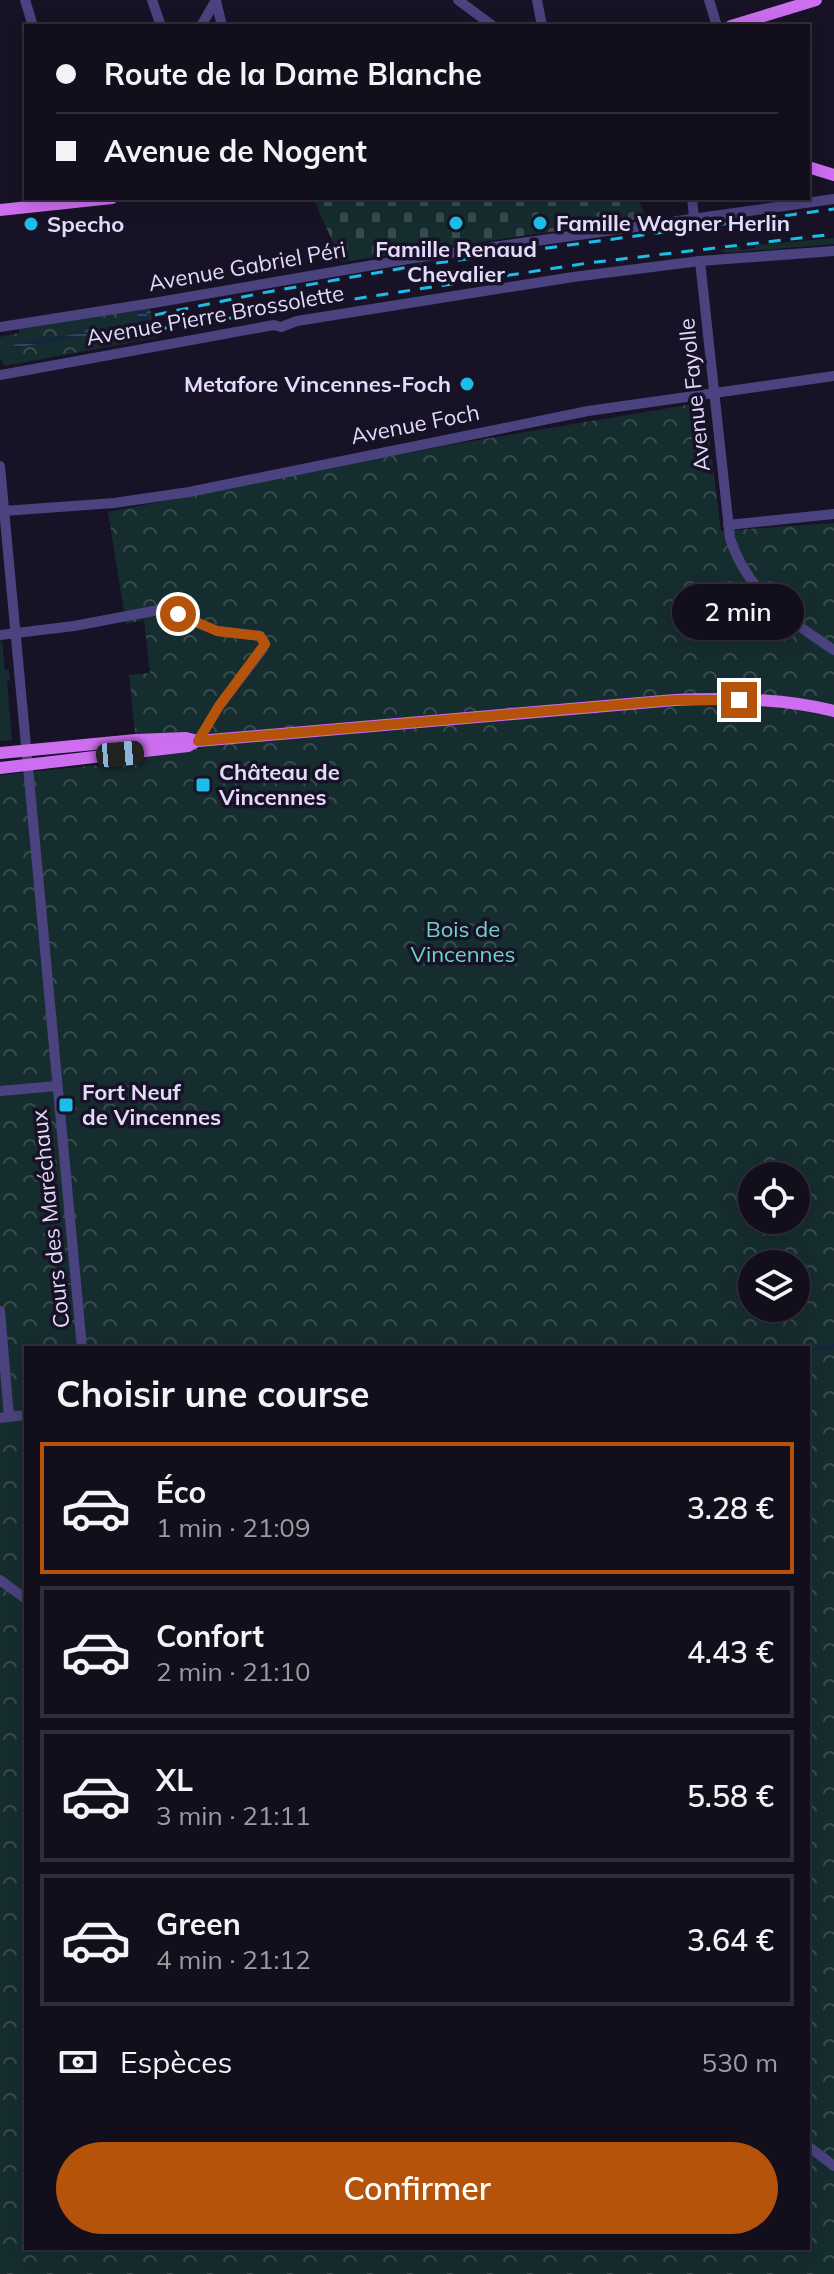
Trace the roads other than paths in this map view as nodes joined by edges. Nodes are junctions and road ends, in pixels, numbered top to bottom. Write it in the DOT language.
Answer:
graph roads {
  1 [pos="25,0"];
  2 [pos="152,0"];
  3 [pos="216,0"];
  4 [pos="458,0"];
  5 [pos="537,0"];
  6 [pos="709,0"];
  7 [pos="816,0"];
  8 [pos="32,24"];
  9 [pos="160,24"];
  10 [pos="202,24"];
  11 [pos="222,24"];
  12 [pos="490,24"];
  13 [pos="542,24"];
  14 [pos="716,24"];
  15 [pos="738,24"];
  16 [pos="810,168"];
  17 [pos="834,175"];
  18 [pos="834,199"];
  19 [pos="86,200"];
  20 [pos="692,200"];
  21 [pos="0,210"];
  22 [pos="694,218"];
  23 [pos="834,251"];
  24 [pos="700,261"];
  25 [pos="0,327"];
  26 [pos="0,375"];
  27 [pos="834,376"];
  28 [pos="714,392"];
  29 [pos="0,466"];
  30 [pos="4,511"];
  31 [pos="834,514"];
  32 [pos="728,525"];
  33 [pos="15,633"];
  34 [pos="0,635"];
  35 [pos="834,650"];
  36 [pos="834,711"];
  37 [pos="198,741"];
  38 [pos="26,751"];
  39 [pos="0,753"];
  40 [pos="0,768"];
  41 [pos="28,768"];
  42 [pos="57,1086"];
  43 [pos="0,1091"];
  44 [pos="0,1311"];
  45 [pos="82,1346"];
  46 [pos="24,1415"];
  47 [pos="4,1417"];
  48 [pos="0,1580"];
  49 [pos="24,1598"];
  50 [pos="810,2148"];
  51 [pos="834,2166"];
  1 -- 8 [label="street"];
  2 -- 9 [label="street"];
  3 -- 10 [label="street"];
  3 -- 11 [label="street"];
  4 -- 12 [label="street"];
  5 -- 13 [label="street"];
  6 -- 14 [label="street"];
  7 -- 15 [label="main road"];
  16 -- 17 [label="main road"];
  18 -- 22 [label="street, Avenue Gabriel Péri"];
  19 -- 21 [label="main road"];
  20 -- 22 [label="street"];
  22 -- 25 [label="street, Avenue Gabriel Péri"];
  23 -- 24 [label="street, Avenue Pierre Brossolette"];
  24 -- 26 [label="street, Avenue Pierre Brossolette"];
  24 -- 28 [label="street, Avenue Fayolle"];
  27 -- 28 [label="street, Avenue Foch"];
  28 -- 30 [label="street, Avenue Foch"];
  28 -- 32 [label="street, Avenue Fayolle"];
  29 -- 30 [label="street, Cours des Maréchaux"];
  30 -- 33 [label="street, Cours des Maréchaux"];
  31 -- 32 [label="street"];
  32 -- 35 [label="street, Avenue Fayolle"];
  33 -- 34 [label="street"];
  33 -- 37 [label="street"];
  33 -- 38 [label="street, Cours des Maréchaux"];
  36 -- 37 [label="main road"];
  37 -- 38 [label="main road"];
  37 -- 41 [label="main road"];
  38 -- 39 [label="main road"];
  38 -- 41 [label="street, Cours des Maréchaux"];
  40 -- 41 [label="main road"];
  41 -- 42 [label="street, Cours des Maréchaux"];
  42 -- 43 [label="street, Cours des Maréchaux"];
  42 -- 45 [label="street, Cours des Maréchaux"];
  44 -- 47 [label="street"];
  46 -- 47 [label="street"];
  48 -- 49 [label="street"];
  50 -- 51 [label="street"];
}
